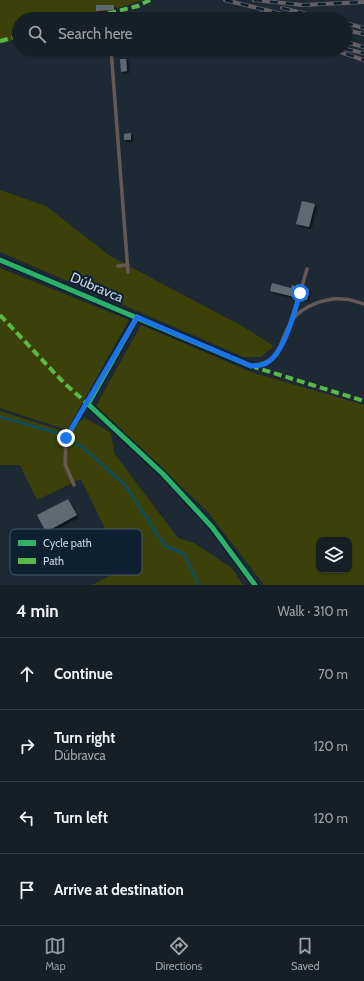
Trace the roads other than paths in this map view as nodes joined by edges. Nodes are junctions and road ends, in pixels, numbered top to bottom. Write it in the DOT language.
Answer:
graph roads {
  1 [pos="112,56"];
  2 [pos="0,260"];
  3 [pos="128,265"];
  4 [pos="118,266"];
  5 [pos="307,269"];
  6 [pos="128,272"];
  7 [pos="364,304"];
  8 [pos="137,317"];
  9 [pos="293,318"];
  10 [pos="251,366"];
  11 [pos="74,485"];
  1 -- 3 [label="lane"];
  2 -- 8 [label="street, Dúbravca"];
  3 -- 4 [label="lane"];
  3 -- 6 [label="lane"];
  5 -- 9 [label="lane"];
  7 -- 9 [label="lane"];
  8 -- 10 [label="street, Dúbravca"];
  8 -- 11 [label="lane"];
  9 -- 10 [label="lane"];
}
